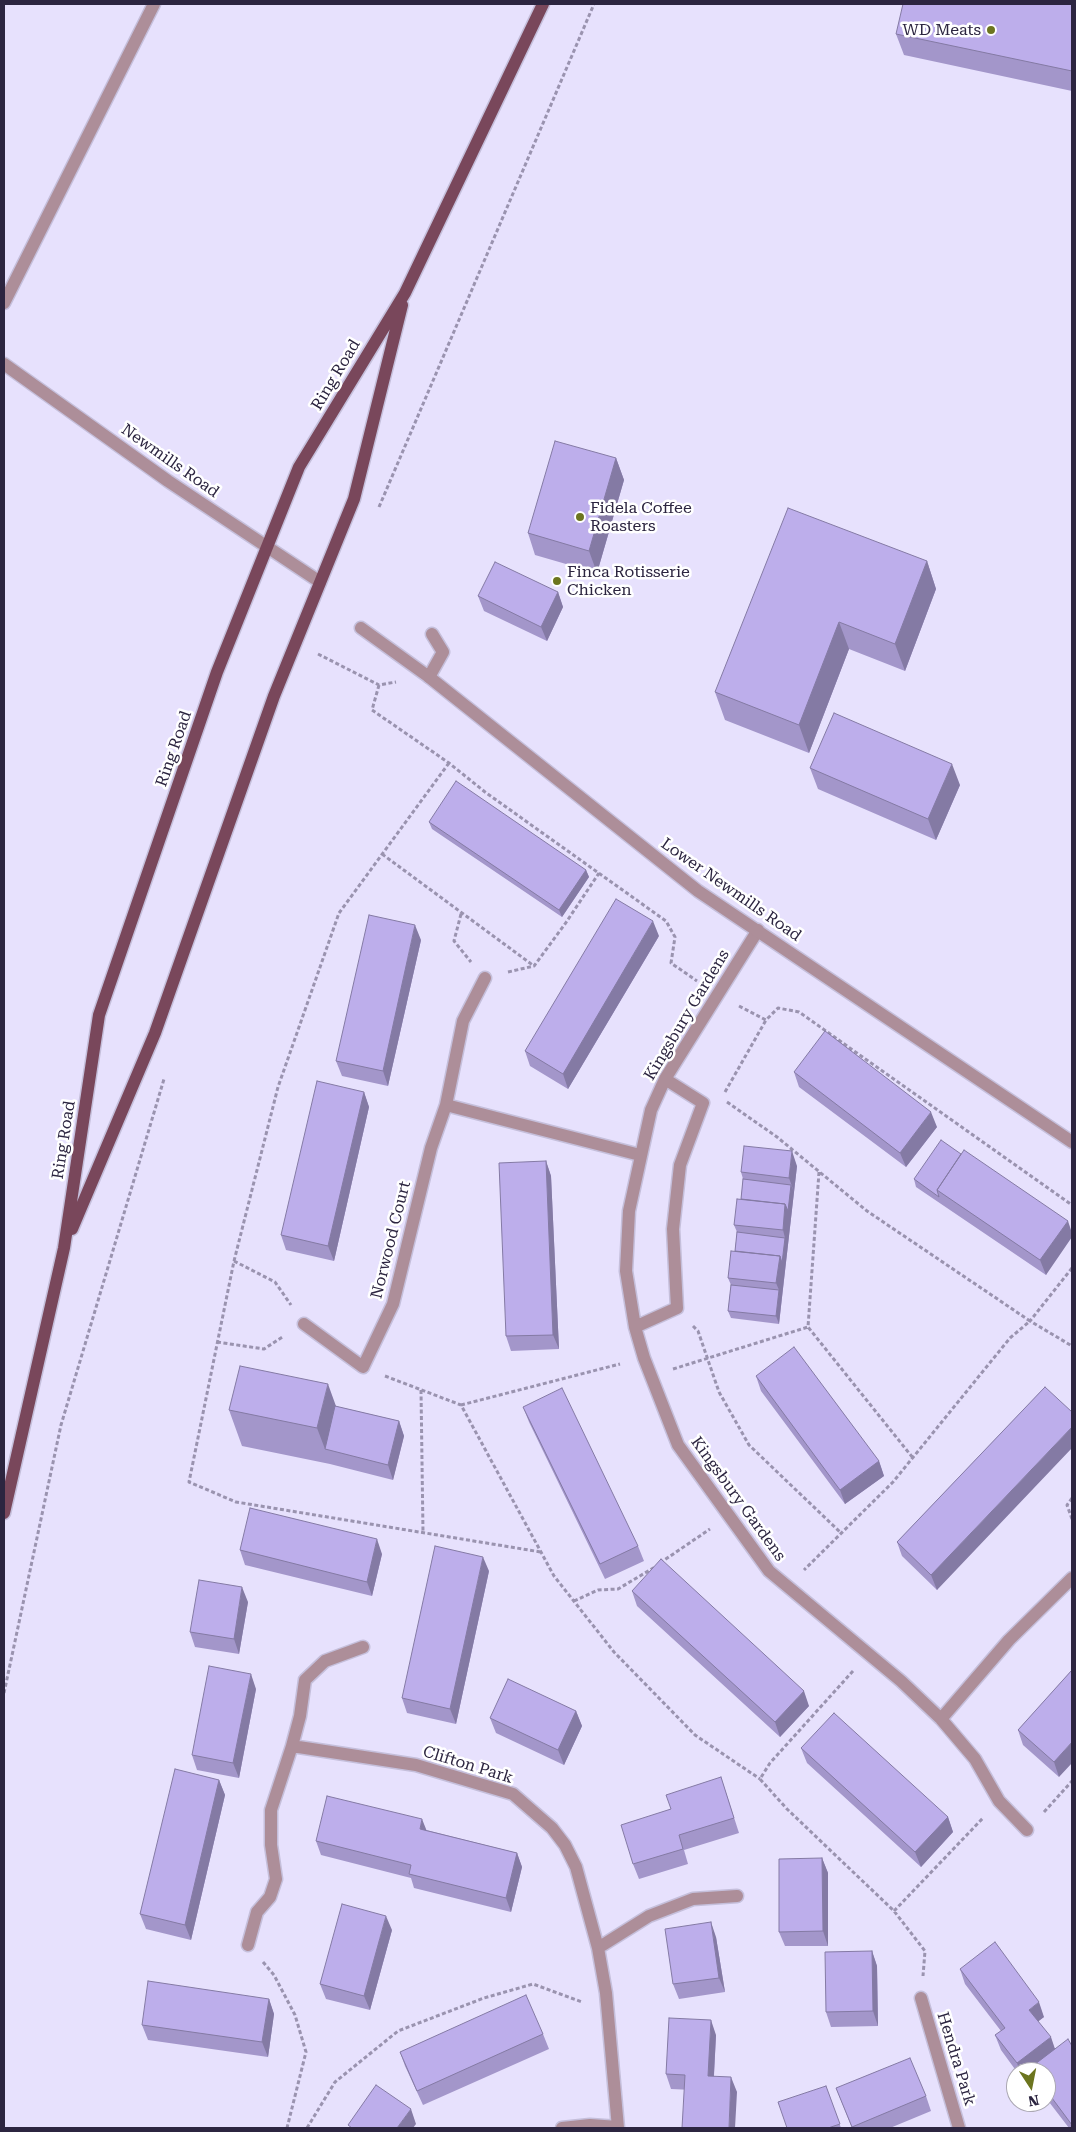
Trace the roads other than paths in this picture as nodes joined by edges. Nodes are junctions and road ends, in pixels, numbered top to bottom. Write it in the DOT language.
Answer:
graph roads {
  1 [pos="154,4"];
  2 [pos="543,4"];
  3 [pos="405,293"];
  4 [pos="4,303"];
  5 [pos="4,364"];
  6 [pos="268,547"];
  7 [pos="320,582"];
  8 [pos="361,628"];
  9 [pos="432,634"];
  10 [pos="429,678"];
  11 [pos="758,930"];
  12 [pos="484,978"];
  13 [pos="664,1079"];
  14 [pos="446,1106"];
  15 [pos="1072,1142"];
  16 [pos="640,1155"];
  17 [pos="64,1248"];
  18 [pos="304,1324"];
  19 [pos="635,1327"];
  20 [pos="4,1513"];
  21 [pos="1072,1578"];
  22 [pos="363,1647"];
  23 [pos="941,1719"];
  24 [pos="292,1746"];
  25 [pos="1027,1830"];
  26 [pos="737,1896"];
  27 [pos="248,1945"];
  28 [pos="598,1948"];
  29 [pos="921,1998"];
  30 [pos="562,2128"];
  31 [pos="618,2128"];
  32 [pos="959,2128"];
  1 -- 4 [label="street"];
  2 -- 3 [label="main road, Ring Road"];
  3 -- 6 [label="main road, Ring Road"];
  3 -- 7 [label="main road, Ring Road"];
  5 -- 6 [label="street, Newmills Road"];
  6 -- 7 [label="street, Newmills Road"];
  6 -- 17 [label="main road, Ring Road"];
  7 -- 17 [label="main road, Ring Road"];
  8 -- 10 [label="street, Lower Newmills Road"];
  9 -- 10 [label="street"];
  10 -- 11 [label="street, Lower Newmills Road"];
  11 -- 13 [label="street, Kingsbury Gardens"];
  11 -- 15 [label="street, Lower Newmills Road"];
  12 -- 14 [label="street, Norwood Court"];
  13 -- 16 [label="street, Kingsbury Gardens"];
  13 -- 19 [label="street"];
  14 -- 16 [label="street"];
  14 -- 18 [label="street, Norwood Court"];
  16 -- 19 [label="street, Kingsbury Gardens"];
  17 -- 20 [label="main road, Ring Road"];
  19 -- 23 [label="street, Kingsbury Gardens"];
  21 -- 23 [label="street"];
  22 -- 24 [label="street"];
  23 -- 25 [label="street, Kingsbury Gardens"];
  24 -- 27 [label="street"];
  24 -- 28 [label="street, Clifton Park"];
  26 -- 28 [label="street"];
  28 -- 31 [label="street, Clifton Park"];
  29 -- 32 [label="street, Hendra Park"];
  30 -- 31 [label="street"];
}
